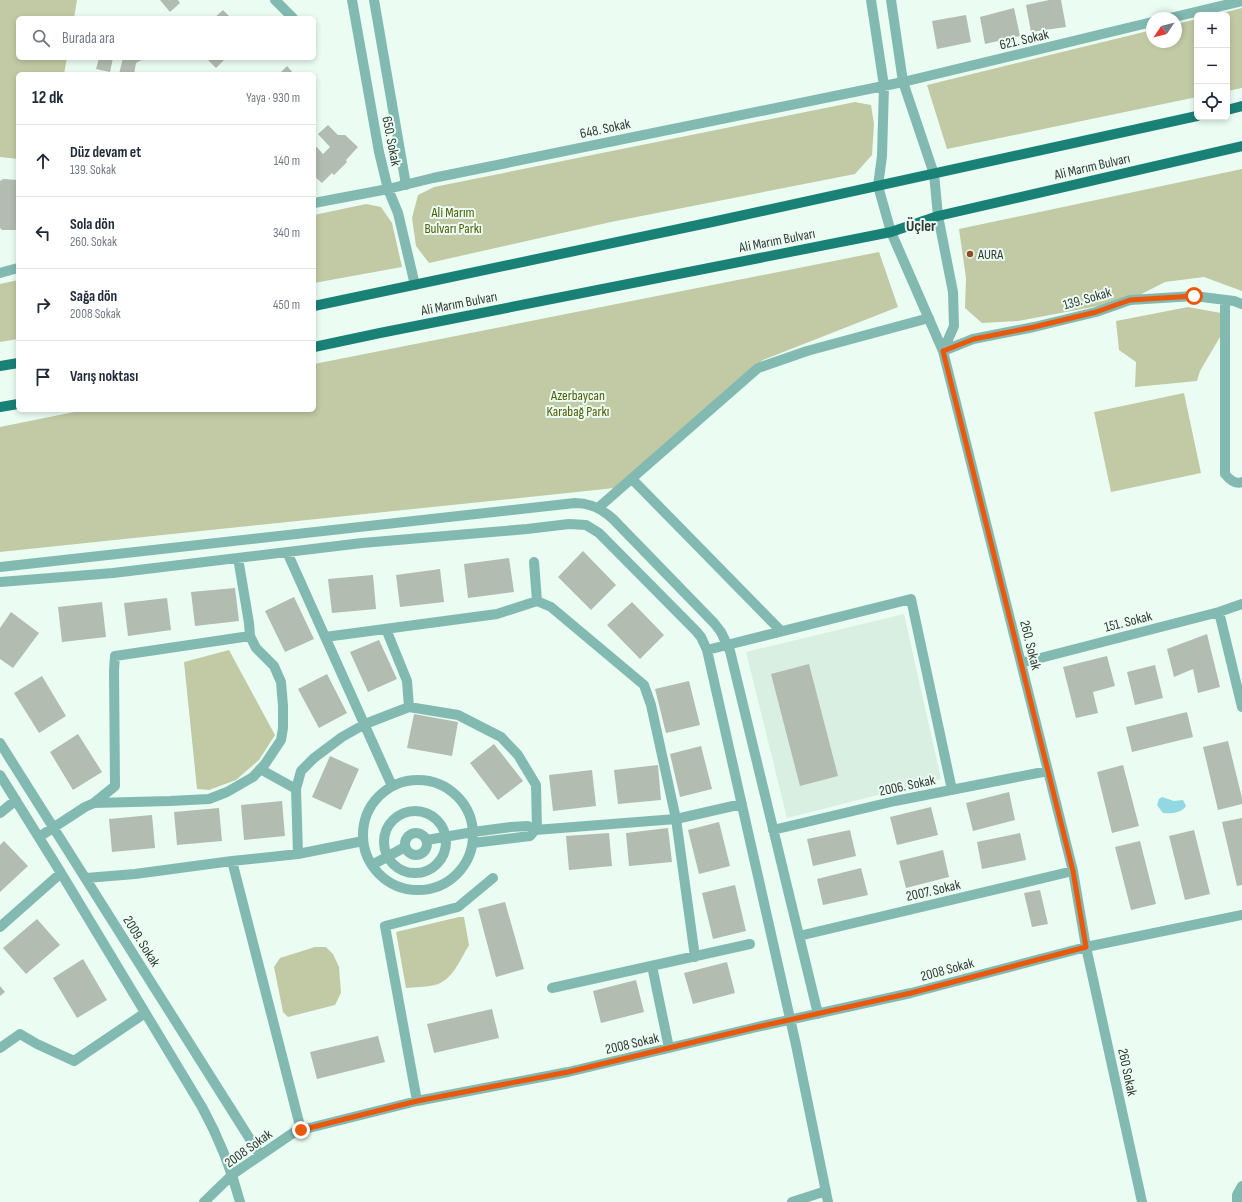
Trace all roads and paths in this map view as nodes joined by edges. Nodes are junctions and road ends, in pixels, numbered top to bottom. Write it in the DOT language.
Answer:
graph roads {
  1 [pos="276,0"];
  2 [pos="352,0"];
  3 [pos="374,0"];
  4 [pos="871,0"];
  5 [pos="891,0"];
  6 [pos="1242,1"];
  7 [pos="1182,15"];
  8 [pos="291,16"];
  9 [pos="1146,23"];
  10 [pos="903,82"];
  11 [pos="884,86"];
  12 [pos="1242,106"];
  13 [pos="1230,109"];
  14 [pos="1194,117"];
  15 [pos="1242,146"];
  16 [pos="934,174"];
  17 [pos="406,185"];
  18 [pos="878,186"];
  19 [pos="388,189"];
  20 [pos="316,203"];
  21 [pos="938,216"];
  22 [pos="891,232"];
  23 [pos="16,269"];
  24 [pos="0,273"];
  25 [pos="415,285"];
  26 [pos="1225,300"];
  27 [pos="1242,304"];
  28 [pos="316,306"];
  29 [pos="928,318"];
  30 [pos="316,347"];
  31 [pos="943,351"];
  32 [pos="16,363"];
  33 [pos="0,366"];
  34 [pos="16,404"];
  35 [pos="0,407"];
  36 [pos="632,479"];
  37 [pos="1242,482"];
  38 [pos="598,508"];
  39 [pos="287,552"];
  40 [pos="238,558"];
  41 [pos="534,562"];
  42 [pos="0,566"];
  43 [pos="0,582"];
  44 [pos="537,601"];
  45 [pos="1242,604"];
  46 [pos="1219,612"];
  47 [pos="386,628"];
  48 [pos="781,631"];
  49 [pos="250,636"];
  50 [pos="325,636"];
  51 [pos="727,644"];
  52 [pos="707,650"];
  53 [pos="1021,663"];
  54 [pos="409,707"];
  55 [pos="1242,707"];
  56 [pos="365,724"];
  57 [pos="0,743"];
  58 [pos="260,769"];
  59 [pos="1048,771"];
  60 [pos="0,775"];
  61 [pos="24,783"];
  62 [pos="392,786"];
  63 [pos="296,789"];
  64 [pos="952,790"];
  65 [pos="13,796"];
  66 [pos="94,803"];
  67 [pos="742,804"];
  68 [pos="0,813"];
  69 [pos="676,819"];
  70 [pos="54,826"];
  71 [pos="536,830"];
  72 [pos="773,830"];
  73 [pos="473,832"];
  74 [pos="446,836"];
  75 [pos="39,837"];
  76 [pos="427,840"];
  77 [pos="363,841"];
  78 [pos="473,843"];
  79 [pos="405,847"];
  80 [pos="298,854"];
  81 [pos="388,857"];
  82 [pos="232,860"];
  83 [pos="372,865"];
  84 [pos="1073,871"];
  85 [pos="61,873"];
  86 [pos="86,878"];
  87 [pos="493,878"];
  88 [pos="1242,915"];
  89 [pos="0,927"];
  90 [pos="799,936"];
  91 [pos="750,944"];
  92 [pos="1086,947"];
  93 [pos="695,957"];
  94 [pos="652,966"];
  95 [pos="552,988"];
  96 [pos="145,1013"];
  97 [pos="818,1014"];
  98 [pos="790,1020"];
  99 [pos="0,1048"];
  100 [pos="668,1048"];
  101 [pos="417,1101"];
  102 [pos="301,1130"];
  103 [pos="260,1155"];
  104 [pos="233,1174"];
  105 [pos="1242,1186"];
  106 [pos="826,1191"];
  107 [pos="204,1202"];
  108 [pos="240,1202"];
  109 [pos="792,1202"];
  110 [pos="828,1202"];
  111 [pos="1142,1202"];
  112 [pos="1237,1202"];
  1 -- 8 [label="street"];
  2 -- 19 [label="street, 650. Sokak"];
  3 -- 17 [label="street"];
  4 -- 11 [label="street"];
  5 -- 10 [label="street"];
  6 -- 7 [label="street"];
  9 -- 10 [label="street, 621. Sokak"];
  10 -- 11 [label="street, 648. Sokak"];
  10 -- 16 [label="street"];
  11 -- 17 [label="street, 648. Sokak"];
  11 -- 18 [label="street"];
  12 -- 13 [label="main road"];
  14 -- 16 [label="main road, Ali Marım Bulvarı"];
  15 -- 21 [label="main road, Ali Marım Bulvarı"];
  16 -- 18 [label="main road, Ali Marım Bulvarı"];
  16 -- 21 [label="street"];
  17 -- 19 [label="street, 648. Sokak"];
  18 -- 22 [label="street, 260. Sokak"];
  18 -- 25 [label="main road, Ali Marım Bulvarı"];
  19 -- 20 [label="street, 648. Sokak"];
  19 -- 25 [label="street, 650. Sokak"];
  21 -- 22 [label="main road, Ali Marım Bulvarı"];
  21 -- 31 [label="street"];
  22 -- 29 [label="street, 260. Sokak"];
  22 -- 30 [label="main road, Ali Marım Bulvarı"];
  23 -- 24 [label="street"];
  25 -- 28 [label="main road, Ali Marım Bulvarı"];
  26 -- 27 [label="street, 139. Sokak"];
  26 -- 31 [label="street, 139. Sokak"];
  26 -- 37 [label="street"];
  29 -- 31 [label="street, 260. Sokak"];
  29 -- 36 [label="street"];
  31 -- 53 [label="street, 260. Sokak"];
  32 -- 33 [label="main road"];
  34 -- 35 [label="main road"];
  36 -- 38 [label="street"];
  36 -- 48 [label="street"];
  38 -- 42 [label="street"];
  38 -- 51 [label="street"];
  39 -- 40 [label="street"];
  39 -- 50 [label="street"];
  39 -- 52 [label="street"];
  40 -- 43 [label="street"];
  40 -- 49 [label="street"];
  41 -- 44 [label="street"];
  44 -- 47 [label="street"];
  44 -- 69 [label="street"];
  45 -- 46 [label="street, 151. Sokak"];
  46 -- 53 [label="street, 151. Sokak"];
  46 -- 55 [label="street"];
  47 -- 50 [label="street"];
  47 -- 54 [label="street"];
  48 -- 51 [label="street"];
  48 -- 64 [label="street"];
  49 -- 58 [label="street"];
  49 -- 66 [label="street"];
  50 -- 56 [label="street"];
  51 -- 52 [label="street"];
  51 -- 72 [label="street"];
  52 -- 67 [label="street"];
  53 -- 59 [label="street, 260. Sokak"];
  54 -- 56 [label="street"];
  54 -- 71 [label="street"];
  56 -- 62 [label="street"];
  56 -- 63 [label="street"];
  57 -- 61 [label="street, 2009. Sokak"];
  58 -- 63 [label="street"];
  58 -- 66 [label="street"];
  59 -- 64 [label="street, 2006. Sokak"];
  59 -- 84 [label="street, 260. Sokak"];
  60 -- 65 [label="street"];
  61 -- 65 [label="street"];
  61 -- 70 [label="street, 2009. Sokak"];
  62 -- 73 [label="street"];
  62 -- 77 [label="street"];
  63 -- 80 [label="street"];
  64 -- 72 [label="street, 2006. Sokak"];
  65 -- 68 [label="street"];
  65 -- 75 [label="street"];
  66 -- 70 [label="street"];
  67 -- 69 [label="street"];
  67 -- 98 [label="street"];
  69 -- 71 [label="street"];
  69 -- 93 [label="street"];
  70 -- 75 [label="street"];
  70 -- 86 [label="street, 2009. Sokak"];
  71 -- 73 [label="street"];
  71 -- 78 [label="street"];
  72 -- 90 [label="street"];
  73 -- 74 [label="street"];
  73 -- 78 [label="street"];
  74 -- 76 [label="street"];
  74 -- 81 [label="street"];
  74 -- 81 [label="street"];
  75 -- 85 [label="street"];
  76 -- 79 [label="street"];
  76 -- 79 [label="street"];
  77 -- 80 [label="street"];
  77 -- 83 [label="street"];
  78 -- 83 [label="street"];
  79 -- 81 [label="street"];
  80 -- 82 [label="street"];
  81 -- 83 [label="street"];
  82 -- 86 [label="street"];
  82 -- 102 [label="street"];
  84 -- 90 [label="street, 2007. Sokak"];
  84 -- 92 [label="street, 260. Sokak"];
  85 -- 89 [label="street"];
  85 -- 96 [label="street"];
  86 -- 103 [label="street, 2009. Sokak"];
  87 -- 101 [label="street"];
  88 -- 92 [label="street, 2008 Sokak"];
  90 -- 97 [label="street"];
  91 -- 93 [label="street"];
  92 -- 97 [label="street, 2008 Sokak"];
  92 -- 111 [label="street, 260 Sokak"];
  93 -- 94 [label="street"];
  94 -- 95 [label="street"];
  94 -- 100 [label="street"];
  96 -- 99 [label="street"];
  96 -- 104 [label="street"];
  97 -- 98 [label="street, 2008 Sokak"];
  98 -- 100 [label="street, 2008 Sokak"];
  98 -- 106 [label="street"];
  100 -- 101 [label="street, 2008 Sokak"];
  101 -- 102 [label="street, 2008 Sokak"];
  102 -- 103 [label="street, 2008 Sokak"];
  103 -- 104 [label="street, 2008 Sokak"];
  104 -- 107 [label="street, 2008 Sokak"];
  104 -- 108 [label="street"];
  105 -- 112 [label="street"];
  106 -- 109 [label="street"];
  106 -- 110 [label="street"];
}
